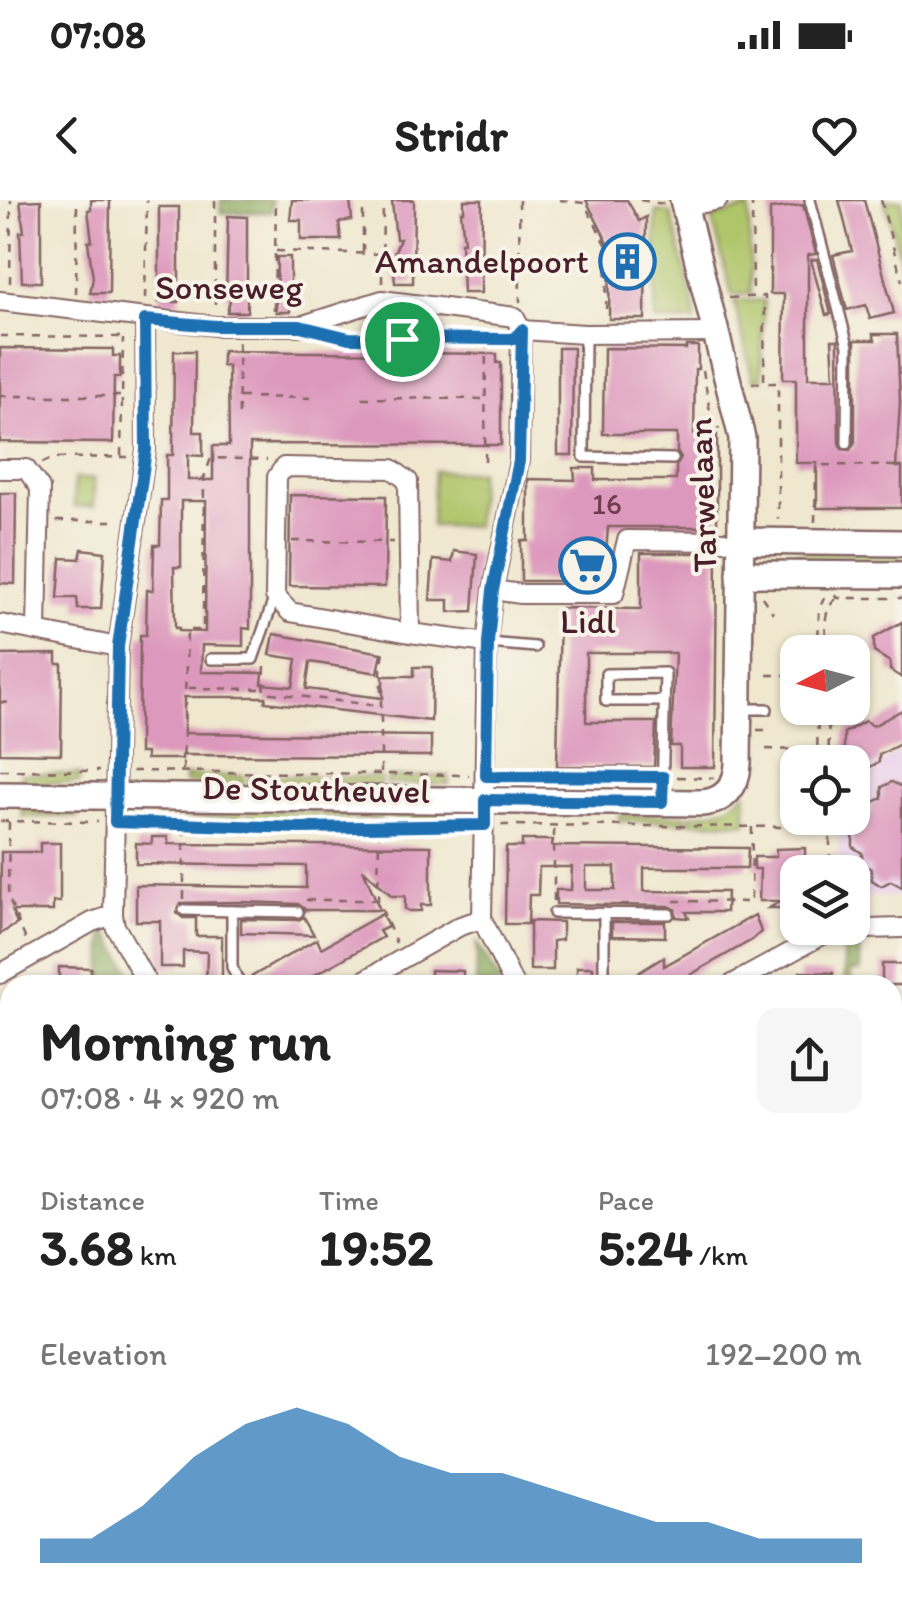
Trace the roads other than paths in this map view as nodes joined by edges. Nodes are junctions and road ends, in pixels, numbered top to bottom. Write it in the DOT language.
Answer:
graph roads {
  1 [pos="718,200"];
  2 [pos="810,200"];
  3 [pos="684,204"];
  4 [pos="5,301"];
  5 [pos="518,324"];
  6 [pos="145,329"];
  7 [pos="718,333"];
  8 [pos="585,334"];
  9 [pos="847,443"];
  10 [pos="672,458"];
  11 [pos="0,469"];
  12 [pos="732,541"];
  13 [pos="902,543"];
  14 [pos="902,576"];
  15 [pos="748,581"];
  16 [pos="493,590"];
  17 [pos="275,596"];
  18 [pos="0,624"];
  19 [pos="37,630"];
  20 [pos="410,633"];
  21 [pos="488,643"];
  22 [pos="118,647"];
  23 [pos="535,647"];
  24 [pos="211,659"];
  25 [pos="664,701"];
  26 [pos="739,709"];
  27 [pos="767,709"];
  28 [pos="726,785"];
  29 [pos="663,789"];
  30 [pos="0,796"];
  31 [pos="115,796"];
  32 [pos="485,800"];
  33 [pos="184,910"];
  34 [pos="232,911"];
  35 [pos="298,912"];
  36 [pos="554,913"];
  37 [pos="604,913"];
  38 [pos="669,914"];
  39 [pos="113,915"];
  40 [pos="482,919"];
  41 [pos="902,928"];
  42 [pos="0,974"];
  43 [pos="142,975"];
  44 [pos="236,975"];
  45 [pos="373,975"];
  46 [pos="509,975"];
  47 [pos="604,975"];
  48 [pos="749,975"];
  1 -- 3 [label="street"];
  2 -- 9 [label="lane"];
  3 -- 7 [label="street, Tarwelaan"];
  4 -- 6 [label="street, Sonseweg"];
  5 -- 6 [label="street, Sonseweg"];
  5 -- 8 [label="street, Sonseweg"];
  5 -- 16 [label="street"];
  6 -- 22 [label="street"];
  7 -- 8 [label="street, Sonseweg"];
  7 -- 12 [label="street, Tarwelaan"];
  8 -- 10 [label="lane"];
  11 -- 19 [label="street"];
  12 -- 13 [label="street"];
  12 -- 15 [label="street, Tarwelaan"];
  12 -- 16 [label="street"];
  14 -- 15 [label="street"];
  15 -- 26 [label="street, Tarwelaan"];
  16 -- 21 [label="street"];
  17 -- 20 [label="street"];
  17 -- 20 [label="street"];
  17 -- 24 [label="lane"];
  18 -- 19 [label="street"];
  19 -- 22 [label="street"];
  20 -- 21 [label="street"];
  21 -- 23 [label="lane"];
  21 -- 32 [label="street"];
  22 -- 31 [label="street"];
  25 -- 25 [label="lane"];
  25 -- 29 [label="lane"];
  26 -- 27 [label="lane"];
  26 -- 28 [label="street, Tarwelaan"];
  28 -- 29 [label="street, De Stoutheuvel"];
  29 -- 32 [label="street, De Stoutheuvel"];
  30 -- 31 [label="street, De Stoutheuvel"];
  31 -- 32 [label="street, De Stoutheuvel"];
  31 -- 39 [label="street"];
  32 -- 40 [label="street"];
  33 -- 34 [label="lane"];
  34 -- 35 [label="lane"];
  34 -- 44 [label="lane"];
  36 -- 37 [label="lane"];
  37 -- 38 [label="lane"];
  37 -- 47 [label="lane"];
  39 -- 42 [label="street"];
  39 -- 43 [label="street"];
  40 -- 45 [label="street"];
  40 -- 46 [label="street"];
  41 -- 48 [label="street"];
}
